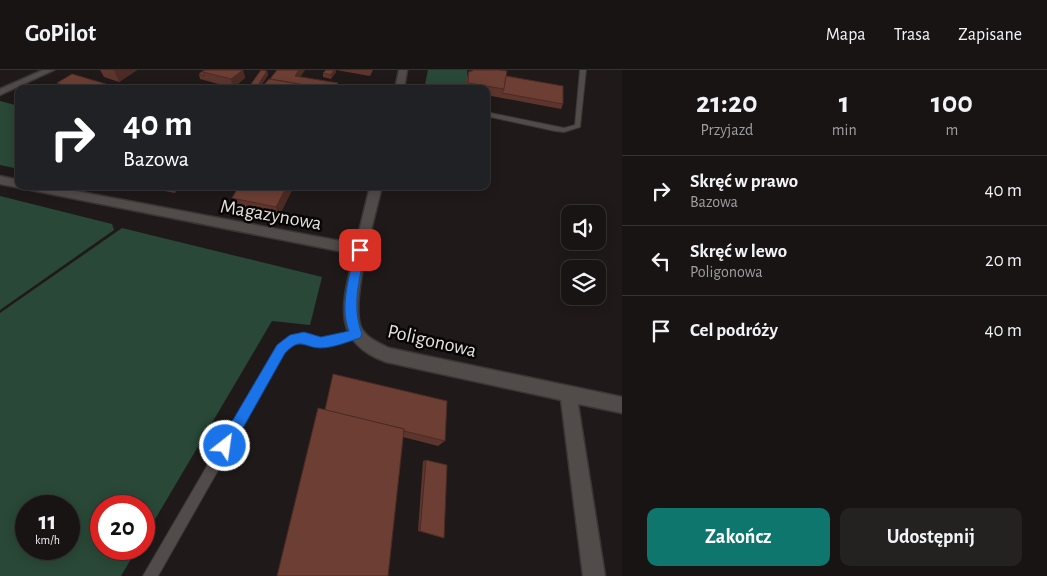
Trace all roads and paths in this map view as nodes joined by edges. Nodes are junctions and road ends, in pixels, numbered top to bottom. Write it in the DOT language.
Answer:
graph roads {
  1 [pos="50,70"];
  2 [pos="403,70"];
  3 [pos="583,70"];
  4 [pos="15,85"];
  5 [pos="16,85"];
  6 [pos="400,85"];
  7 [pos="0,92"];
  8 [pos="490,115"];
  9 [pos="0,180"];
  10 [pos="15,183"];
  11 [pos="49,190"];
  12 [pos="375,190"];
  13 [pos="360,250"];
  14 [pos="356,334"];
  15 [pos="568,392"];
  16 [pos="622,405"];
  17 [pos="150,576"];
  18 [pos="594,576"];
  1 -- 5 [label="street"];
  2 -- 6 [label="street"];
  3 -- 8 [label="lane"];
  4 -- 7 [label="street"];
  9 -- 10 [label="street"];
  11 -- 13 [label="street, Magazynowa"];
  12 -- 13 [label="street, Poligonowa"];
  13 -- 14 [label="street, Poligonowa"];
  14 -- 15 [label="street, Poligonowa"];
  14 -- 17 [label="lane"];
  15 -- 16 [label="street, Poligonowa"];
  15 -- 18 [label="street"];
}
